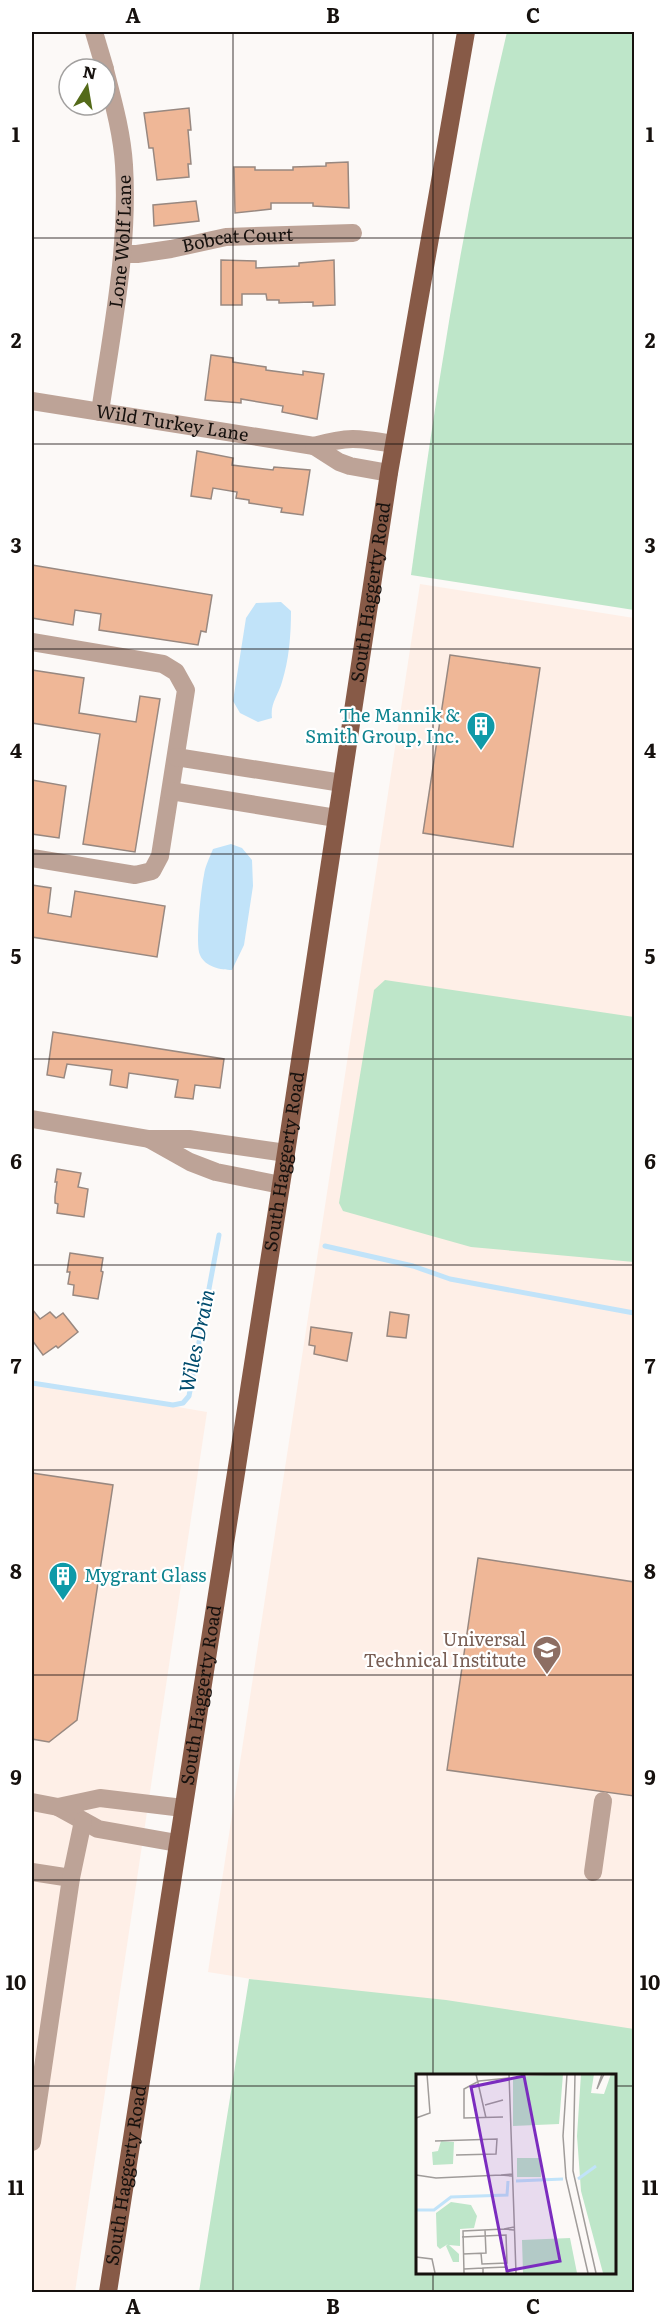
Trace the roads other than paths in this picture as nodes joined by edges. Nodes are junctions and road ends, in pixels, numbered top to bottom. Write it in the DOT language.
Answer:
graph roads {
  1 [pos="94,32"];
  2 [pos="466,32"];
  3 [pos="101,57"];
  4 [pos="116,117"];
  5 [pos="353,233"];
  6 [pos="123,254"];
  7 [pos="32,401"];
  8 [pos="100,412"];
  9 [pos="393,444"];
  10 [pos="314,446"];
  11 [pos="389,473"];
  12 [pos="32,642"];
  13 [pos="174,774"];
  14 [pos="342,783"];
  15 [pos="336,818"];
  16 [pos="32,858"];
  17 [pos="32,1119"];
  18 [pos="149,1139"];
  19 [pos="286,1152"];
  20 [pos="280,1185"];
  21 [pos="603,1801"];
  22 [pos="32,1802"];
  23 [pos="58,1807"];
  24 [pos="183,1808"];
  25 [pos="83,1821"];
  26 [pos="177,1843"];
  27 [pos="32,1872"];
  28 [pos="593,1872"];
  29 [pos="70,1878"];
  30 [pos="32,2142"];
  31 [pos="108,2292"];
  1 -- 3 [label="street, Lone Wolf Lane"];
  2 -- 9 [label="main road, South Haggerty Road"];
  4 -- 6 [label="street, Lone Wolf Lane"];
  5 -- 6 [label="street, Bobcat Court"];
  6 -- 8 [label="street, Lone Wolf Lane"];
  7 -- 8 [label="street, Wild Turkey Lane"];
  8 -- 10 [label="street, Wild Turkey Lane"];
  9 -- 10 [label="street, Wild Turkey Lane"];
  9 -- 11 [label="main road, South Haggerty Road"];
  10 -- 11 [label="street, Wild Turkey Lane"];
  11 -- 14 [label="main road, South Haggerty Road"];
  12 -- 13 [label="street"];
  13 -- 14 [label="street"];
  13 -- 15 [label="street"];
  13 -- 16 [label="street"];
  14 -- 15 [label="main road, South Haggerty Road"];
  15 -- 19 [label="main road, South Haggerty Road"];
  17 -- 18 [label="street"];
  18 -- 19 [label="street"];
  18 -- 20 [label="street"];
  19 -- 20 [label="main road, South Haggerty Road"];
  20 -- 24 [label="main road, South Haggerty Road"];
  21 -- 28 [label="street"];
  22 -- 23 [label="street"];
  23 -- 24 [label="street"];
  23 -- 25 [label="street"];
  24 -- 26 [label="main road, South Haggerty Road"];
  25 -- 26 [label="street"];
  25 -- 29 [label="street"];
  26 -- 31 [label="main road, South Haggerty Road"];
  27 -- 29 [label="street"];
  29 -- 30 [label="street"];
}
